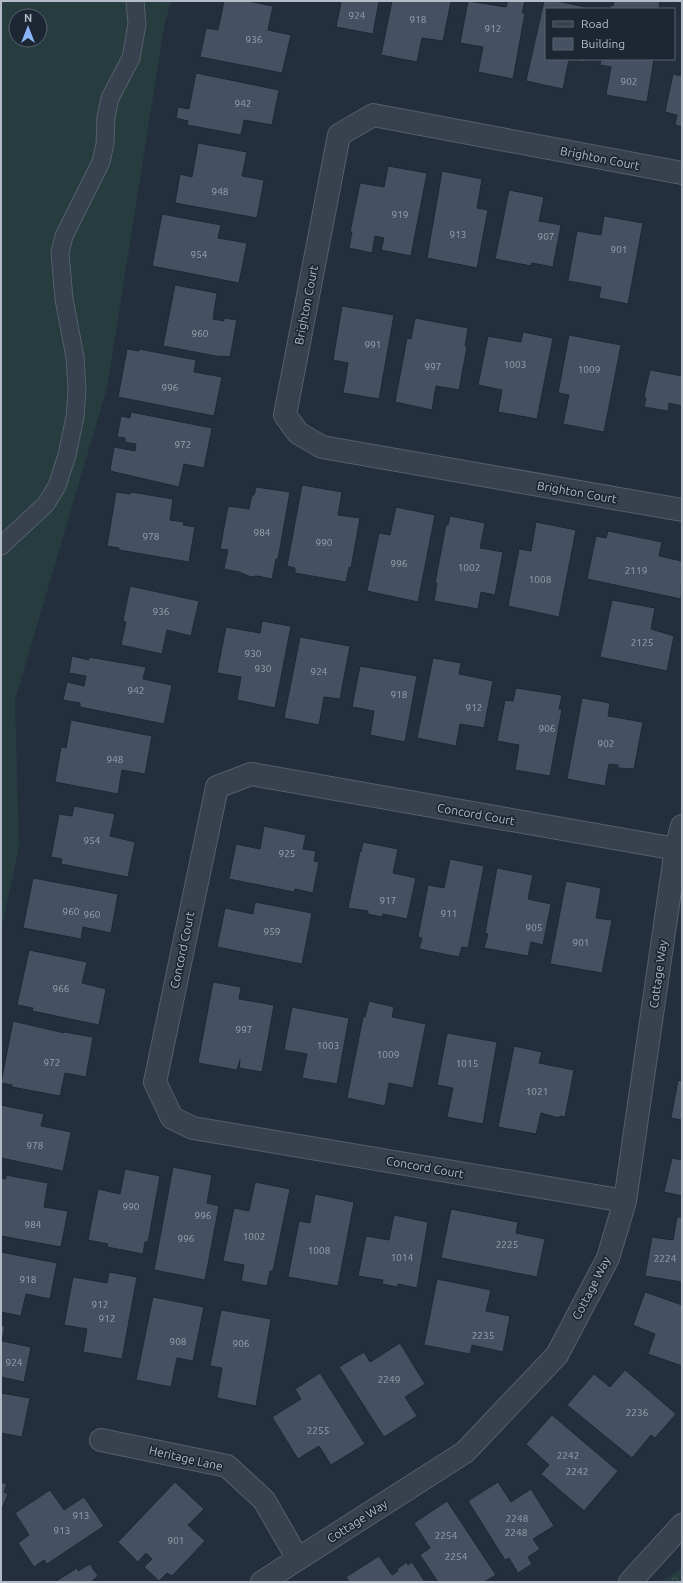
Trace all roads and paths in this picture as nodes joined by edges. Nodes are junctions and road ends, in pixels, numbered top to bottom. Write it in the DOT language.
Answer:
graph roads {
  1 [pos="135,1"];
  2 [pos="682,173"];
  3 [pos="682,510"];
  4 [pos="1,546"];
  5 [pos="682,826"];
  6 [pos="676,849"];
  7 [pos="625,1201"];
  8 [pos="101,1440"];
  9 [pos="682,1525"];
  10 [pos="298,1559"];
  11 [pos="262,1582"];
  12 [pos="630,1582"];
  1 -- 4 [label="lane"];
  2 -- 3 [label="street, Brighton Court"];
  5 -- 6 [label="street, Cottage Way"];
  6 -- 7 [label="street, Cottage Way"];
  6 -- 7 [label="street, Concord Court"];
  7 -- 10 [label="street, Cottage Way"];
  8 -- 10 [label="street, Heritage Lane"];
  9 -- 12 [label="street"];
  10 -- 11 [label="street, Cottage Way"];
}
